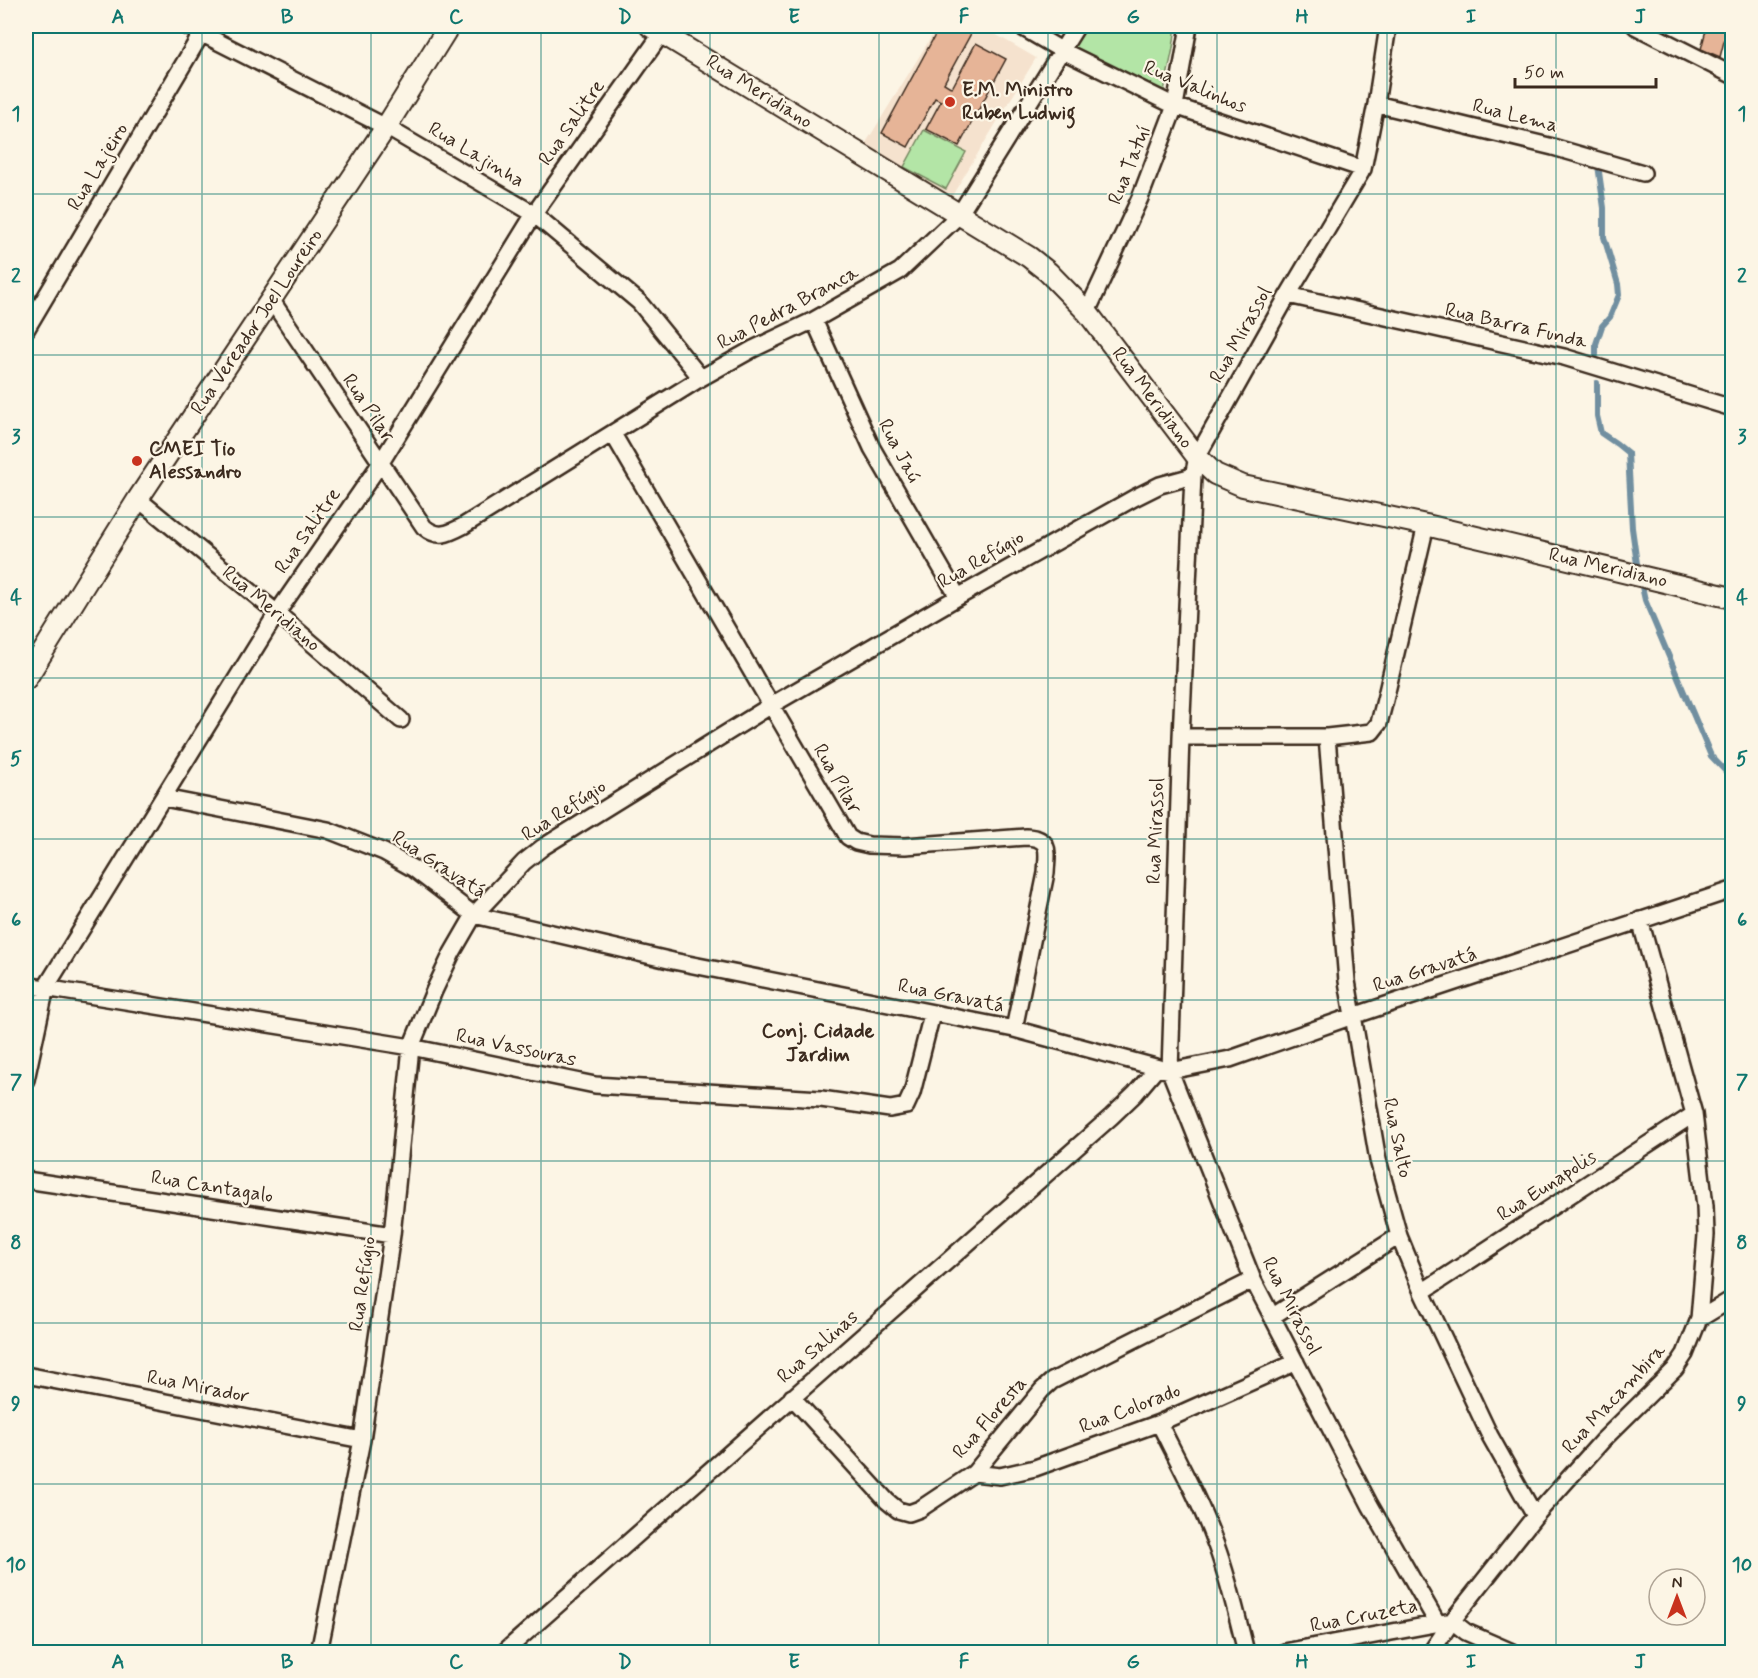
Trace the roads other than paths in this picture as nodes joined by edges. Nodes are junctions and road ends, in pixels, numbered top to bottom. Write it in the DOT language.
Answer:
graph roads {
  1 [pos="187,26"];
  2 [pos="449,26"];
  3 [pos="1020,26"];
  4 [pos="1077,26"];
  5 [pos="1189,26"];
  6 [pos="1388,26"];
  7 [pos="1635,26"];
  8 [pos="660,28"];
  9 [pos="203,30"];
  10 [pos="1060,50"];
  11 [pos="1732,75"];
  12 [pos="1376,104"];
  13 [pos="1175,106"];
  14 [pos="386,127"];
  15 [pos="1363,169"];
  16 [pos="1643,173"];
  17 [pos="534,214"];
  18 [pos="959,215"];
  19 [pos="1287,295"];
  20 [pos="272,301"];
  21 [pos="1087,312"];
  22 [pos="814,320"];
  23 [pos="27,325"];
  24 [pos="701,378"];
  25 [pos="1732,408"];
  26 [pos="613,434"];
  27 [pos="380,464"];
  28 [pos="1195,466"];
  29 [pos="138,499"];
  30 [pos="1426,525"];
  31 [pos="434,534"];
  32 [pos="958,597"];
  33 [pos="1732,598"];
  34 [pos="277,613"];
  35 [pos="26,679"];
  36 [pos="771,706"];
  37 [pos="401,720"];
  38 [pos="1327,736"];
  39 [pos="1181,737"];
  40 [pos="164,798"];
  41 [pos="1732,890"];
  42 [pos="474,915"];
  43 [pos="1640,920"];
  44 [pos="26,984"];
  45 [pos="46,987"];
  46 [pos="932,1014"];
  47 [pos="1353,1016"];
  48 [pos="1014,1029"];
  49 [pos="411,1047"];
  50 [pos="1163,1069"];
  51 [pos="26,1080"];
  52 [pos="1694,1114"];
  53 [pos="26,1180"];
  54 [pos="392,1235"];
  55 [pos="1399,1236"];
  56 [pos="1253,1280"];
  57 [pos="1422,1292"];
  58 [pos="1732,1299"];
  59 [pos="1273,1316"];
  60 [pos="1700,1319"];
  61 [pos="1296,1362"];
  62 [pos="26,1375"];
  63 [pos="792,1397"];
  64 [pos="1159,1423"];
  65 [pos="362,1440"];
  66 [pos="974,1473"];
  67 [pos="1535,1516"];
  68 [pos="1445,1622"];
  69 [pos="319,1653"];
  70 [pos="504,1653"];
  71 [pos="1246,1653"];
  72 [pos="1284,1653"];
  73 [pos="1431,1653"];
  74 [pos="1512,1653"];
  1 -- 9 [label="street, Rua Lajinha"];
  2 -- 14 [label="street, Rua Vereador Joel Loureiro"];
  3 -- 10 [label="street, Rua Valinhos"];
  4 -- 10 [label="street, Rua Pedra Branca"];
  5 -- 13 [label="street, Rua Tatuí"];
  6 -- 12 [label="street, Rua Mirassol"];
  7 -- 11 [label="street"];
  8 -- 17 [label="street, Rua Salitre"];
  8 -- 18 [label="street, Rua Meridiano"];
  9 -- 14 [label="street, Rua Lajinha"];
  9 -- 23 [label="street, Rua Lajeiro"];
  10 -- 13 [label="street, Rua Valinhos"];
  10 -- 18 [label="street, Rua Pedra Branca"];
  12 -- 15 [label="street, Rua Mirassol"];
  12 -- 16 [label="street, Rua Lema"];
  13 -- 15 [label="street, Rua Valinhos"];
  13 -- 21 [label="street, Rua Tatuí"];
  14 -- 17 [label="street, Rua Lajinha"];
  14 -- 20 [label="street, Rua Vereador Joel Loureiro"];
  15 -- 19 [label="street, Rua Mirassol"];
  17 -- 24 [label="street, Rua Lajinha"];
  17 -- 27 [label="street, Rua Salitre"];
  18 -- 21 [label="street, Rua Meridiano"];
  18 -- 22 [label="street, Rua Pedra Branca"];
  19 -- 25 [label="street, Rua Barra Funda"];
  19 -- 28 [label="street, Rua Mirassol"];
  20 -- 27 [label="street, Rua Pilar"];
  20 -- 29 [label="street, Rua Vereador Joel Loureiro"];
  21 -- 28 [label="street, Rua Meridiano"];
  22 -- 24 [label="street, Rua Pedra Branca"];
  22 -- 32 [label="street, Rua Jaú"];
  24 -- 26 [label="street, Rua Pedra Branca"];
  26 -- 31 [label="street, Rua Pedra Branca"];
  26 -- 36 [label="street, Rua Pilar"];
  27 -- 31 [label="street, Rua Pilar"];
  27 -- 34 [label="street, Rua Salitre"];
  28 -- 30 [label="street, Rua Meridiano"];
  28 -- 32 [label="street, Rua Refúgio"];
  28 -- 39 [label="street, Rua Mirassol"];
  29 -- 34 [label="street, Rua Meridiano"];
  29 -- 35 [label="street, Rua Vereador Joel Loureiro"];
  30 -- 33 [label="street, Rua Meridiano"];
  30 -- 38 [label="street"];
  32 -- 36 [label="street, Rua Refúgio"];
  34 -- 37 [label="street, Rua Meridiano"];
  34 -- 40 [label="street, Rua Salitre"];
  36 -- 42 [label="street, Rua Refúgio"];
  36 -- 48 [label="street, Rua Pilar"];
  38 -- 39 [label="street"];
  38 -- 47 [label="street, Rua Salto"];
  39 -- 50 [label="street, Rua Mirassol"];
  40 -- 42 [label="street, Rua Gravatá"];
  40 -- 45 [label="street, Rua Salitre"];
  41 -- 43 [label="street, Rua Gravatá"];
  42 -- 46 [label="street, Rua Gravatá"];
  42 -- 49 [label="street, Rua Refúgio"];
  43 -- 47 [label="street, Rua Gravatá"];
  43 -- 52 [label="street, Rua Macambira"];
  44 -- 45 [label="street, Rua Vassouras"];
  45 -- 49 [label="street, Rua Vassouras"];
  45 -- 51 [label="street, Rua Salitre"];
  46 -- 48 [label="street, Rua Gravatá"];
  46 -- 49 [label="street, Rua Vassouras"];
  47 -- 50 [label="street, Rua Gravatá"];
  47 -- 55 [label="street, Rua Salto"];
  48 -- 50 [label="street, Rua Gravatá"];
  49 -- 54 [label="street, Rua Refúgio"];
  50 -- 56 [label="street, Rua Mirassol"];
  50 -- 63 [label="street, Rua Salinas"];
  52 -- 57 [label="street, Rua Eunapolis"];
  52 -- 60 [label="street, Rua Macambira"];
  53 -- 54 [label="street, Rua Cantagalo"];
  54 -- 65 [label="street, Rua Refúgio"];
  55 -- 57 [label="street, Rua Salto"];
  55 -- 59 [label="street"];
  56 -- 59 [label="street, Rua Mirassol"];
  56 -- 66 [label="street, Rua Floresta"];
  57 -- 67 [label="street, Rua Salto"];
  58 -- 60 [label="street"];
  59 -- 61 [label="street, Rua Mirassol"];
  60 -- 67 [label="street, Rua Macambira"];
  61 -- 64 [label="street, Rua Colorado"];
  61 -- 68 [label="street, Rua Mirassol"];
  62 -- 65 [label="street, Rua Mirador"];
  63 -- 66 [label="street, Rua Floresta"];
  63 -- 70 [label="street, Rua Salinas"];
  64 -- 66 [label="street, Rua Colorado"];
  64 -- 71 [label="street"];
  65 -- 69 [label="street, Rua Refúgio"];
  67 -- 68 [label="street, Rua Macambira"];
  68 -- 72 [label="street, Rua Cruzeta"];
  68 -- 73 [label="street, Rua Macambira"];
  68 -- 74 [label="street"];
}
